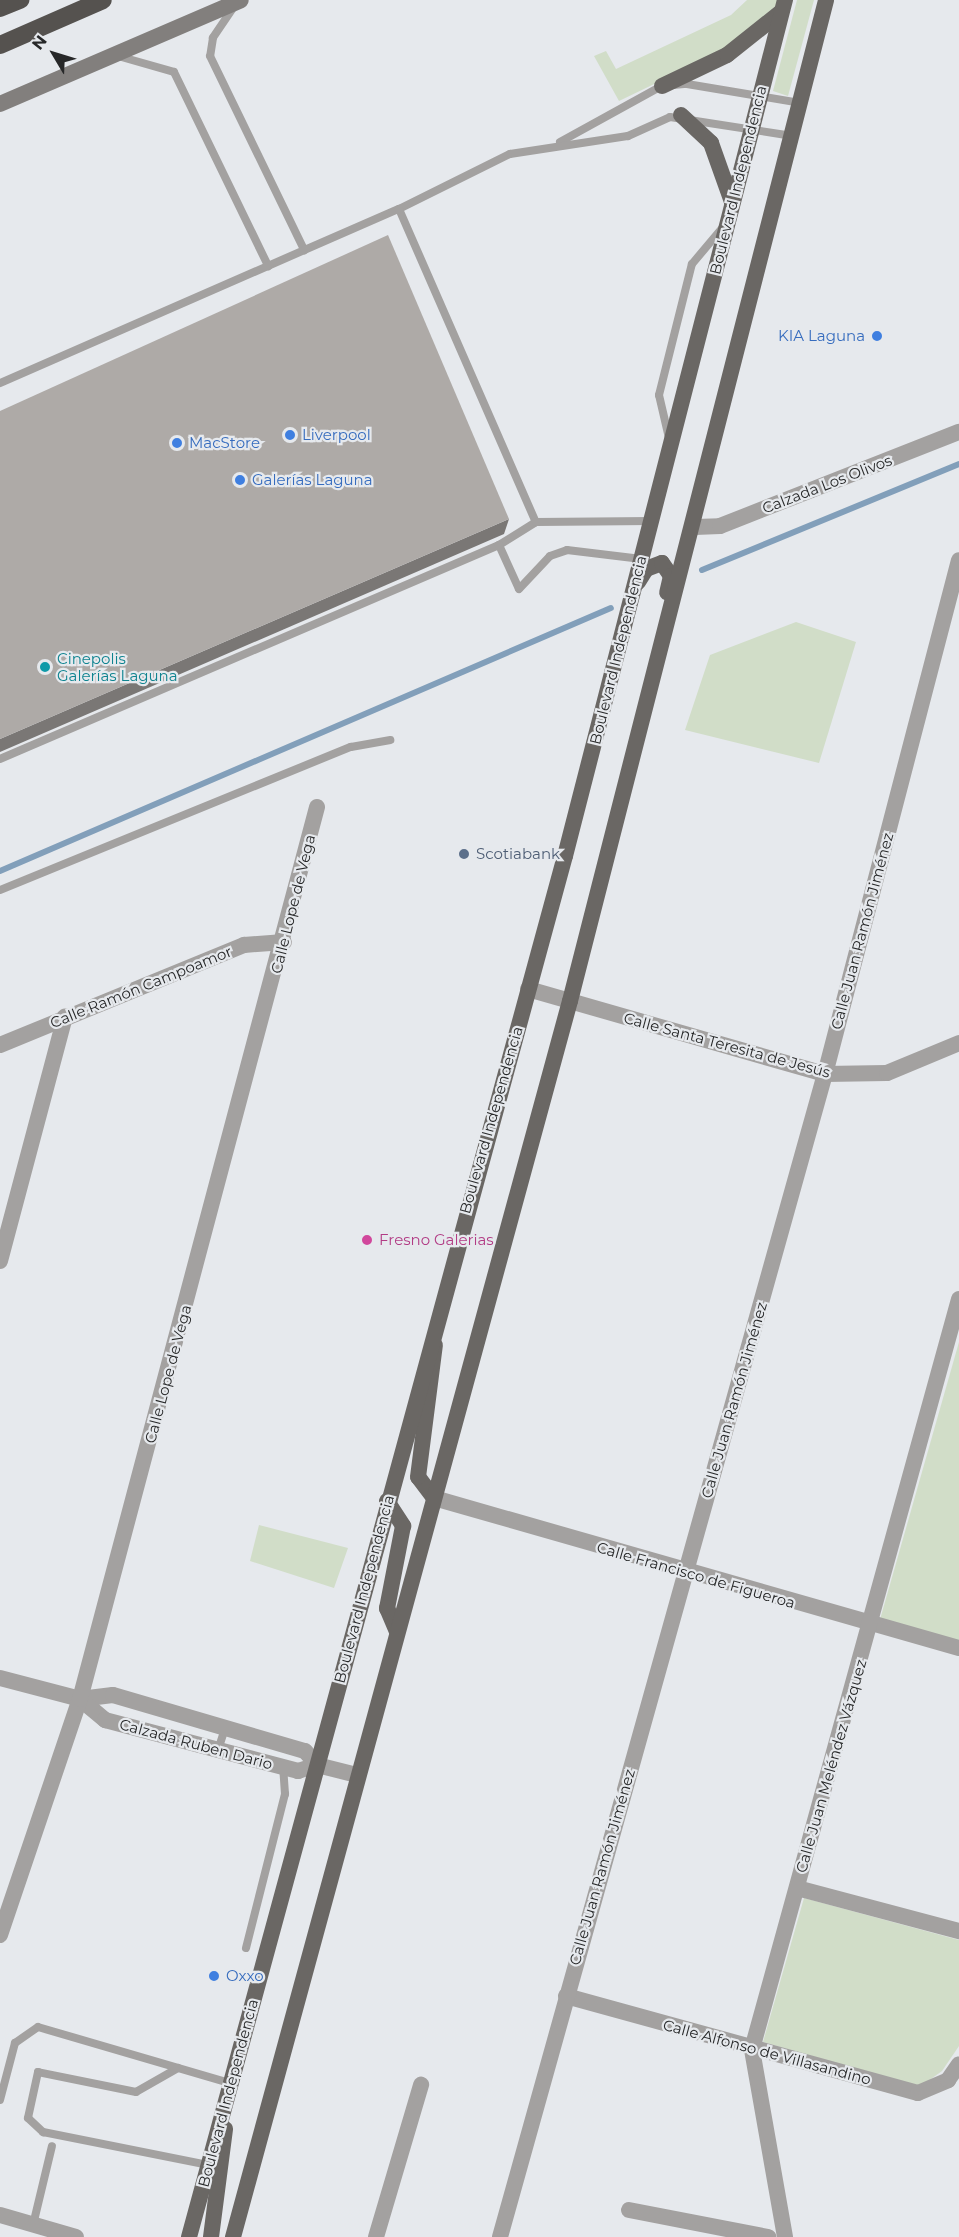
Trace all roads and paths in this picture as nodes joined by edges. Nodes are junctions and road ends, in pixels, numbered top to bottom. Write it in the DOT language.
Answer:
graph roads {
  1 [pos="20,0"];
  2 [pos="103,0"];
  3 [pos="242,0"];
  4 [pos="826,0"];
  5 [pos="783,6"];
  6 [pos="0,9"];
  7 [pos="0,45"];
  8 [pos="117,56"];
  9 [pos="662,86"];
  10 [pos="760,97"];
  11 [pos="0,104"];
  12 [pos="802,104"];
  13 [pos="681,115"];
  14 [pos="751,128"];
  15 [pos="793,136"];
  16 [pos="554,145"];
  17 [pos="732,203"];
  18 [pos="399,209"];
  19 [pos="727,222"];
  20 [pos="304,250"];
  21 [pos="268,266"];
  22 [pos="0,383"];
  23 [pos="959,432"];
  24 [pos="670,445"];
  25 [pos="536,522"];
  26 [pos="651,522"];
  27 [pos="694,527"];
  28 [pos="499,545"];
  29 [pos="641,559"];
  30 [pos="959,560"];
  31 [pos="956,581"];
  32 [pos="633,593"];
  33 [pos="644,715"];
  34 [pos="390,740"];
  35 [pos="0,759"];
  36 [pos="317,807"];
  37 [pos="0,890"];
  38 [pos="284,942"];
  39 [pos="528,988"];
  40 [pos="570,1001"];
  41 [pos="65,1017"];
  42 [pos="959,1043"];
  43 [pos="0,1045"];
  44 [pos="825,1074"];
  45 [pos="2,1243"];
  46 [pos="0,1261"];
  47 [pos="959,1299"];
  48 [pos="435,1320"];
  49 [pos="955,1326"];
  50 [pos="434,1498"];
  51 [pos="387,1501"];
  52 [pos="686,1572"];
  53 [pos="871,1626"];
  54 [pos="397,1631"];
  55 [pos="959,1648"];
  56 [pos="0,1678"];
  57 [pos="80,1699"];
  58 [pos="225,1728"];
  59 [pos="218,1750"];
  60 [pos="317,1765"];
  61 [pos="283,1767"];
  62 [pos="357,1775"];
  63 [pos="797,1888"];
  64 [pos="959,1931"];
  65 [pos="0,1935"];
  66 [pos="246,1948"];
  67 [pos="566,1996"];
  68 [pos="752,2049"];
  69 [pos="959,2064"];
  70 [pos="178,2068"];
  71 [pos="230,2083"];
  72 [pos="421,2085"];
  73 [pos="0,2100"];
  74 [pos="226,2101"];
  75 [pos="52,2146"];
  76 [pos="208,2164"];
  77 [pos="629,2210"];
  78 [pos="0,2215"];
  79 [pos="33,2225"];
  80 [pos="76,2237"];
  81 [pos="189,2237"];
  82 [pos="211,2237"];
  83 [pos="232,2237"];
  84 [pos="376,2237"];
  85 [pos="500,2237"];
  86 [pos="768,2237"];
  87 [pos="785,2237"];
  1 -- 6 [label="highway"];
  2 -- 7 [label="highway"];
  3 -- 8 [label="main road"];
  3 -- 20 [label="lane"];
  4 -- 12 [label="main road"];
  5 -- 9 [label="main road"];
  5 -- 10 [label="main road, Boulevard Independencia"];
  8 -- 11 [label="main road"];
  8 -- 21 [label="lane"];
  9 -- 10 [label="lane"];
  9 -- 16 [label="lane"];
  10 -- 12 [label="lane"];
  10 -- 14 [label="main road, Boulevard Independencia"];
  12 -- 15 [label="main road"];
  13 -- 14 [label="lane"];
  13 -- 16 [label="lane"];
  13 -- 17 [label="main road"];
  14 -- 15 [label="lane"];
  14 -- 17 [label="main road, Boulevard Independencia"];
  15 -- 27 [label="main road"];
  16 -- 18 [label="lane"];
  17 -- 19 [label="main road, Boulevard Independencia"];
  18 -- 20 [label="lane"];
  18 -- 25 [label="lane"];
  19 -- 24 [label="main road, Boulevard Independencia"];
  19 -- 24 [label="lane"];
  20 -- 21 [label="lane"];
  21 -- 22 [label="lane"];
  23 -- 27 [label="street, Calzada Los Olivos"];
  24 -- 26 [label="main road, Boulevard Independencia"];
  25 -- 26 [label="lane"];
  25 -- 28 [label="lane"];
  26 -- 29 [label="main road, Boulevard Independencia"];
  27 -- 33 [label="main road"];
  28 -- 29 [label="lane"];
  28 -- 35 [label="lane"];
  29 -- 32 [label="main road, Boulevard Independencia"];
  30 -- 31 [label="street, Calle Juan Ramón Jiménez"];
  31 -- 44 [label="street, Calle Juan Ramón Jiménez"];
  32 -- 33 [label="main road"];
  32 -- 39 [label="main road, Boulevard Independencia"];
  33 -- 40 [label="main road"];
  34 -- 37 [label="lane"];
  36 -- 38 [label="street, Calle Lope de Vega"];
  38 -- 41 [label="street, Calle Ramón Campoamor"];
  38 -- 57 [label="street, Calle Lope de Vega"];
  39 -- 40 [label="street, Calle Santa Teresita de Jesús"];
  39 -- 48 [label="main road, Boulevard Independencia"];
  40 -- 44 [label="street, Calle Santa Teresita de Jesús"];
  40 -- 50 [label="main road"];
  41 -- 43 [label="street, Calle Ramón Campoamor"];
  41 -- 45 [label="street"];
  42 -- 44 [label="street, Calle Santa Teresita de Jesús"];
  44 -- 52 [label="street, Calle Juan Ramón Jiménez"];
  45 -- 46 [label="street"];
  47 -- 49 [label="street, Calle Juan Meléndez Vázquez"];
  48 -- 50 [label="main road"];
  48 -- 51 [label="main road, Boulevard Independencia"];
  49 -- 53 [label="street, Calle Juan Meléndez Vázquez"];
  50 -- 52 [label="street, Calle Francisco de Figueroa"];
  50 -- 54 [label="main road"];
  51 -- 54 [label="main road"];
  51 -- 60 [label="main road, Boulevard Independencia"];
  52 -- 53 [label="street, Calle Francisco de Figueroa"];
  52 -- 67 [label="street, Calle Juan Ramón Jiménez"];
  53 -- 55 [label="street, Calle Francisco de Figueroa"];
  53 -- 63 [label="street, Calle Juan Meléndez Vázquez"];
  54 -- 62 [label="main road"];
  56 -- 57 [label="street, Calzada Ruben Dario"];
  57 -- 58 [label="street, Calzada Ruben Dario"];
  57 -- 59 [label="street, Calzada Ruben Dario"];
  57 -- 65 [label="street, Calle Lope de Vega"];
  58 -- 59 [label="lane"];
  58 -- 60 [label="street, Calzada Ruben Dario"];
  59 -- 61 [label="street, Calzada Ruben Dario"];
  60 -- 61 [label="street, Calzada Ruben Dario"];
  60 -- 62 [label="street, Calzada Ruben Dario"];
  60 -- 71 [label="main road, Boulevard Independencia"];
  61 -- 66 [label="lane"];
  62 -- 83 [label="main road"];
  63 -- 64 [label="street"];
  63 -- 68 [label="street, Calle Juan Meléndez Vázquez"];
  67 -- 68 [label="street, Calle Alfonso de Villasandino"];
  67 -- 85 [label="street, Calle Juan Ramón Jiménez"];
  68 -- 69 [label="street, Calle Alfonso de Villasandino"];
  68 -- 87 [label="street, Calle Juan Meléndez Vázquez"];
  70 -- 71 [label="lane"];
  70 -- 73 [label="lane"];
  70 -- 76 [label="lane"];
  71 -- 74 [label="main road, Boulevard Independencia"];
  72 -- 84 [label="street"];
  74 -- 76 [label="main road, Boulevard Independencia"];
  74 -- 82 [label="main road"];
  75 -- 79 [label="lane"];
  76 -- 81 [label="main road, Boulevard Independencia"];
  77 -- 86 [label="street"];
  78 -- 79 [label="street"];
  79 -- 80 [label="street"];
}
